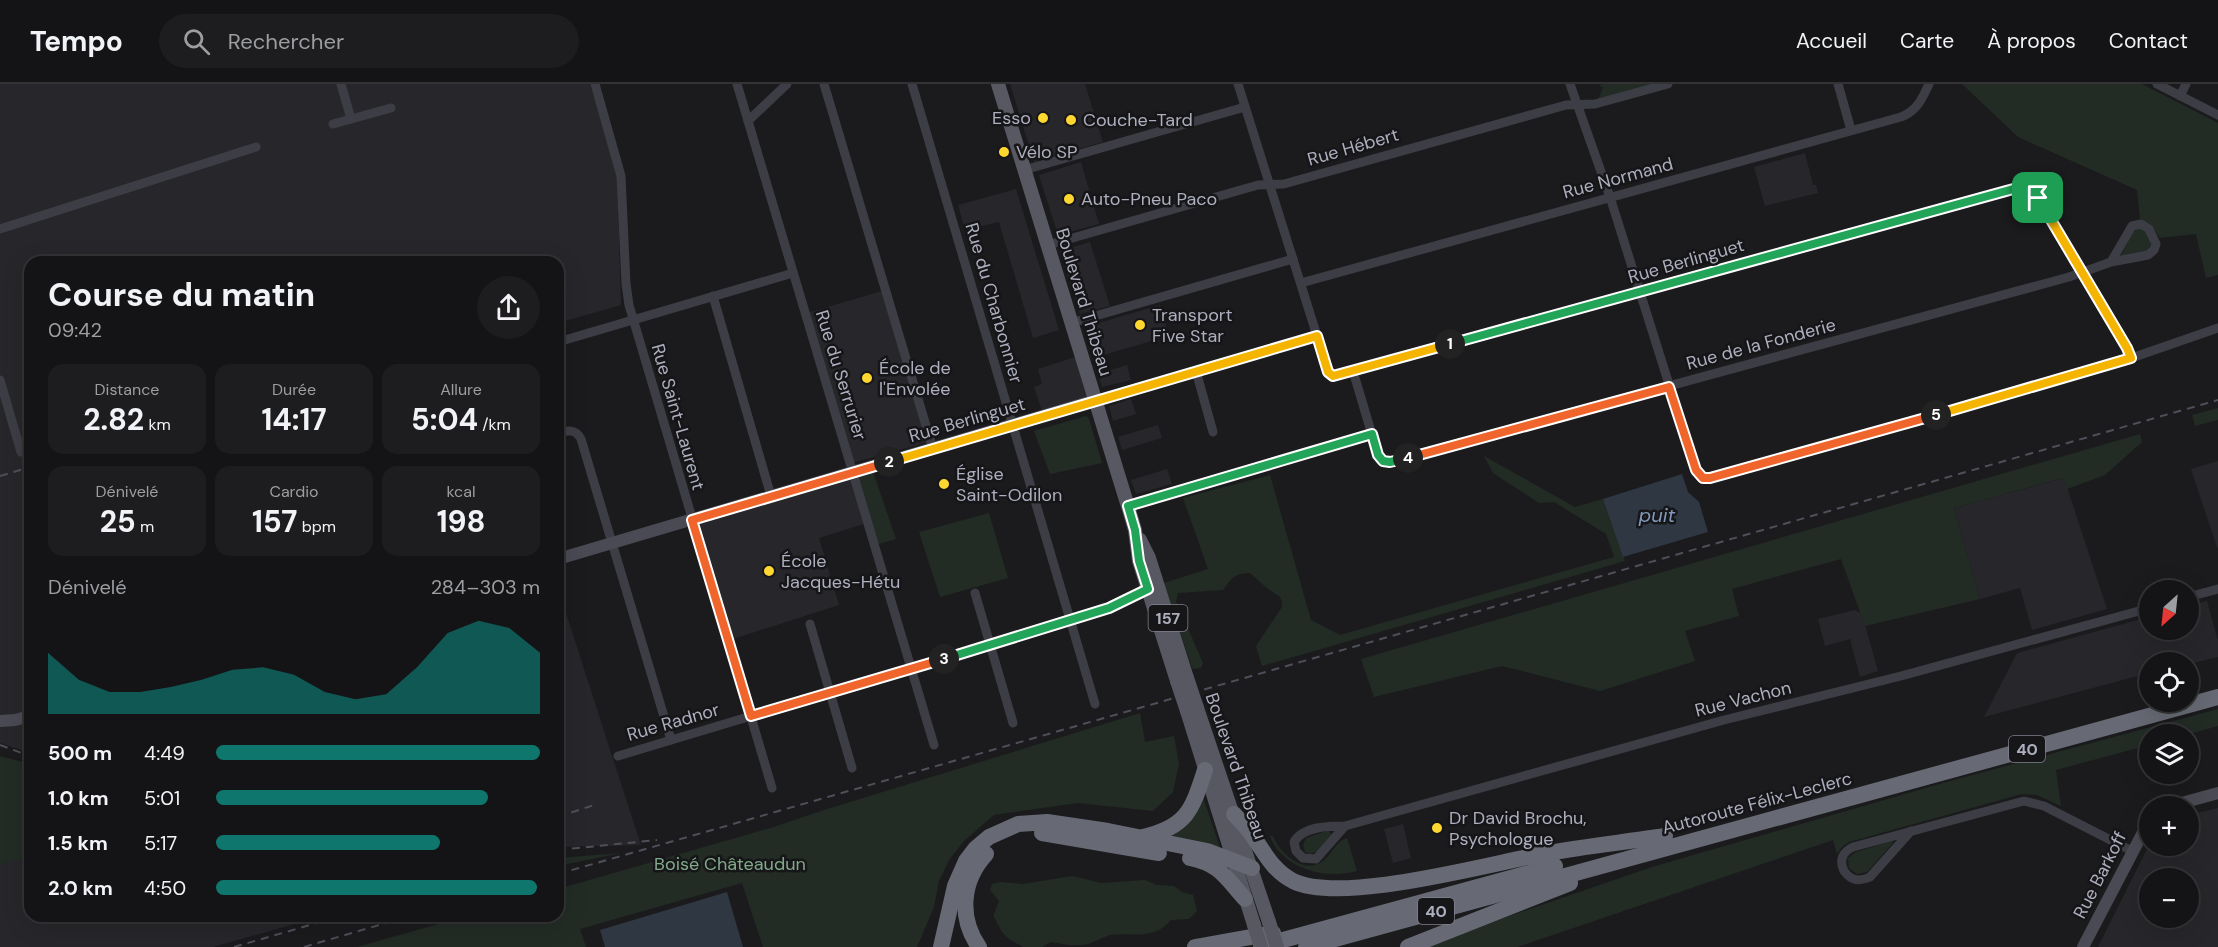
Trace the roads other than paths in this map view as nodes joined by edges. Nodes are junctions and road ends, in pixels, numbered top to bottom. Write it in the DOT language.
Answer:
graph roads {
  1 [pos="341,84"];
  2 [pos="595,84"];
  3 [pos="737,84"];
  4 [pos="787,84"];
  5 [pos="824,84"];
  6 [pos="912,84"];
  7 [pos="998,84"];
  8 [pos="1238,84"];
  9 [pos="1570,84"];
  10 [pos="1668,84"];
  11 [pos="1838,84"];
  12 [pos="1929,84"];
  13 [pos="2157,84"];
  14 [pos="2186,84"];
  15 [pos="2180,96"];
  16 [pos="1578,104"];
  17 [pos="1245,107"];
  18 [pos="391,108"];
  19 [pos="2218,115"];
  20 [pos="351,119"];
  21 [pos="748,121"];
  22 [pos="333,124"];
  23 [pos="1851,130"];
  24 [pos="256,147"];
  25 [pos="1024,170"];
  26 [pos="1269,185"];
  27 [pos="1610,197"];
  28 [pos="0,229"];
  29 [pos="1047,245"];
  30 [pos="1293,259"];
  31 [pos="2110,262"];
  32 [pos="792,273"];
  33 [pos="2082,273"];
  34 [pos="1300,283"];
  35 [pos="1639,293"];
  36 [pos="713,296"];
  37 [pos="633,320"];
  38 [pos="1071,322"];
  39 [pos="2218,328"];
  40 [pos="1317,336"];
  41 [pos="564,340"];
  42 [pos="2131,358"];
  43 [pos="1196,371"];
  44 [pos="1353,371"];
  45 [pos="0,380"];
  46 [pos="1669,387"];
  47 [pos="1096,400"];
  48 [pos="1013,426"];
  49 [pos="564,432"];
  50 [pos="1213,432"];
  51 [pos="1372,434"];
  52 [pos="933,449"];
  53 [pos="21,452"];
  54 [pos="853,472"];
  55 [pos="771,496"];
  56 [pos="1128,506"];
  57 [pos="692,520"];
  58 [pos="1135,530"];
  59 [pos="612,543"];
  60 [pos="564,557"];
  61 [pos="1148,589"];
  62 [pos="2218,589"];
  63 [pos="975,592"];
  64 [pos="2199,594"];
  65 [pos="2139,611"];
  66 [pos="1071,620"];
  67 [pos="810,624"];
  68 [pos="991,645"];
  69 [pos="911,669"];
  70 [pos="1182,680"];
  71 [pos="2218,686"];
  72 [pos="2199,691"];
  73 [pos="830,693"];
  74 [pos="2218,698"];
  75 [pos="1095,704"];
  76 [pos="2139,707"];
  77 [pos="1192,710"];
  78 [pos="751,716"];
  79 [pos="24,718"];
  80 [pos="0,721"];
  81 [pos="1013,723"];
  82 [pos="671,740"];
  83 [pos="934,745"];
  84 [pos="618,756"];
  85 [pos="852,768"];
  86 [pos="1205,770"];
  87 [pos="772,788"];
  88 [pos="2218,793"];
  89 [pos="2199,798"];
  90 [pos="1234,814"];
  91 [pos="1345,826"];
  92 [pos="1911,831"];
  93 [pos="1665,836"];
  94 [pos="1139,838"];
  95 [pos="2139,839"];
  96 [pos="2132,851"];
  97 [pos="1632,857"];
  98 [pos="1234,860"];
  99 [pos="1252,868"];
  100 [pos="1245,899"];
  101 [pos="1371,916"];
  102 [pos="1339,938"];
  103 [pos="941,947"];
  104 [pos="979,947"];
  105 [pos="1195,947"];
  106 [pos="1256,947"];
  107 [pos="1261,947"];
  108 [pos="1277,947"];
  109 [pos="1306,947"];
  110 [pos="1315,947"];
  111 [pos="1408,947"];
  112 [pos="2083,947"];
  1 -- 20 [label="street"];
  2 -- 37 [label="street, Rue Saint-Laurent"];
  3 -- 21 [label="street, Rue du Serrurier"];
  4 -- 21 [label="street"];
  5 -- 52 [label="street"];
  6 -- 48 [label="street, Rue du Charbonnier"];
  7 -- 25 [label="main road, Boulevard Thibeau / 157"];
  8 -- 17 [label="street"];
  9 -- 16 [label="street"];
  10 -- 16 [label="street, Rue Hébert"];
  11 -- 23 [label="street"];
  12 -- 23 [label="street, Rue Normand"];
  13 -- 15 [label="street"];
  14 -- 15 [label="street"];
  15 -- 19 [label="street"];
  16 -- 26 [label="street, Rue Hébert"];
  16 -- 27 [label="street"];
  17 -- 25 [label="street"];
  17 -- 26 [label="street"];
  18 -- 20 [label="street"];
  20 -- 22 [label="street"];
  21 -- 32 [label="street, Rue du Serrurier"];
  23 -- 27 [label="street, Rue Normand"];
  24 -- 28 [label="street"];
  25 -- 29 [label="main road, Boulevard Thibeau / 157"];
  26 -- 29 [label="street, Rue Hébert"];
  26 -- 30 [label="street"];
  27 -- 34 [label="street, Rue Normand"];
  27 -- 35 [label="street"];
  29 -- 38 [label="main road, Boulevard Thibeau / 157"];
  30 -- 34 [label="street"];
  30 -- 38 [label="street"];
  31 -- 31 [label="street, Rue de la Fonderie"];
  31 -- 33 [label="street, Rue de la Fonderie"];
  32 -- 36 [label="street"];
  32 -- 54 [label="street, Rue du Serrurier"];
  33 -- 35 [label="street, Rue Berlinguet"];
  33 -- 42 [label="street"];
  33 -- 46 [label="street, Rue de la Fonderie"];
  34 -- 40 [label="street"];
  35 -- 44 [label="street, Rue Berlinguet"];
  35 -- 46 [label="street"];
  36 -- 37 [label="street"];
  36 -- 55 [label="street"];
  37 -- 41 [label="street"];
  37 -- 57 [label="street, Rue Saint-Laurent"];
  38 -- 47 [label="main road, Boulevard Thibeau / 157"];
  39 -- 42 [label="street"];
  40 -- 43 [label="street, Rue Berlinguet"];
  40 -- 44 [label="street, Rue Berlinguet"];
  42 -- 46 [label="street"];
  43 -- 47 [label="street, Rue Berlinguet"];
  43 -- 50 [label="street"];
  44 -- 51 [label="street"];
  45 -- 53 [label="street"];
  46 -- 51 [label="street, Rue de la Fonderie"];
  47 -- 48 [label="street, Rue Berlinguet"];
  47 -- 56 [label="main road, Boulevard Thibeau / 157"];
  48 -- 52 [label="street, Rue Berlinguet"];
  48 -- 66 [label="street, Rue du Charbonnier"];
  49 -- 59 [label="street"];
  51 -- 56 [label="street"];
  52 -- 54 [label="street, Rue Berlinguet"];
  54 -- 55 [label="street, Rue Berlinguet"];
  54 -- 69 [label="street, Rue du Serrurier"];
  55 -- 57 [label="street, Rue Berlinguet"];
  56 -- 58 [label="main road, Boulevard Thibeau / 157"];
  57 -- 59 [label="street, Rue Berlinguet"];
  57 -- 78 [label="street, Rue Saint-Laurent"];
  58 -- 61 [label="main road, Boulevard Thibeau / 157"];
  58 -- 70 [label="main road, Boulevard Thibeau / 157"];
  59 -- 60 [label="street, Rue Berlinguet"];
  59 -- 82 [label="street"];
  61 -- 66 [label="street, Rue Radnor"];
  61 -- 70 [label="main road, Boulevard Thibeau / 157"];
  62 -- 64 [label="street"];
  63 -- 68 [label="street"];
  65 -- 91 [label="street, Rue Vachon"];
  66 -- 68 [label="street, Rue Radnor"];
  66 -- 75 [label="street, Rue du Charbonnier"];
  67 -- 73 [label="street"];
  68 -- 69 [label="street, Rue Radnor"];
  68 -- 81 [label="street"];
  69 -- 73 [label="street, Rue Radnor"];
  69 -- 83 [label="street, Rue du Serrurier"];
  70 -- 77 [label="main road, Boulevard Thibeau / 157, bridge"];
  71 -- 72 [label="highway"];
  73 -- 78 [label="street, Rue Radnor"];
  73 -- 85 [label="street"];
  74 -- 97 [label="highway, Autoroute Félix-Leclerc / 40"];
  76 -- 93 [label="highway, Autoroute Félix-Leclerc / 40"];
  77 -- 86 [label="main road, Boulevard Thibeau / 157"];
  77 -- 90 [label="main road, Boulevard Thibeau / 157"];
  78 -- 82 [label="street, Rue Radnor"];
  78 -- 87 [label="street, Rue Saint-Laurent"];
  79 -- 80 [label="street"];
  82 -- 84 [label="street, Rue Radnor"];
  86 -- 94 [label="highway"];
  86 -- 98 [label="main road, Boulevard Thibeau / 157"];
  88 -- 89 [label="street"];
  90 -- 93 [label="highway"];
  90 -- 99 [label="main road, Boulevard Thibeau / 157"];
  91 -- 91 [label="street, Rue Vachon"];
  92 -- 92 [label="street"];
  92 -- 96 [label="street"];
  93 -- 101 [label="highway, Autoroute Félix-Leclerc / 40"];
  94 -- 98 [label="highway"];
  94 -- 103 [label="highway"];
  95 -- 96 [label="street, Rue Barkoff"];
  96 -- 112 [label="street, Rue Barkoff"];
  97 -- 102 [label="highway, Autoroute Félix-Leclerc / 40"];
  97 -- 111 [label="highway"];
  98 -- 99 [label="highway"];
  98 -- 100 [label="main road, Boulevard Thibeau / 157"];
  99 -- 108 [label="main road, Boulevard Thibeau / 157, bridge"];
  100 -- 104 [label="highway"];
  100 -- 107 [label="main road, Boulevard Thibeau / 157, bridge"];
  101 -- 105 [label="highway"];
  101 -- 106 [label="highway, Autoroute Félix-Leclerc / 40"];
  102 -- 109 [label="highway, Autoroute Félix-Leclerc / 40"];
  102 -- 110 [label="highway"];
}
